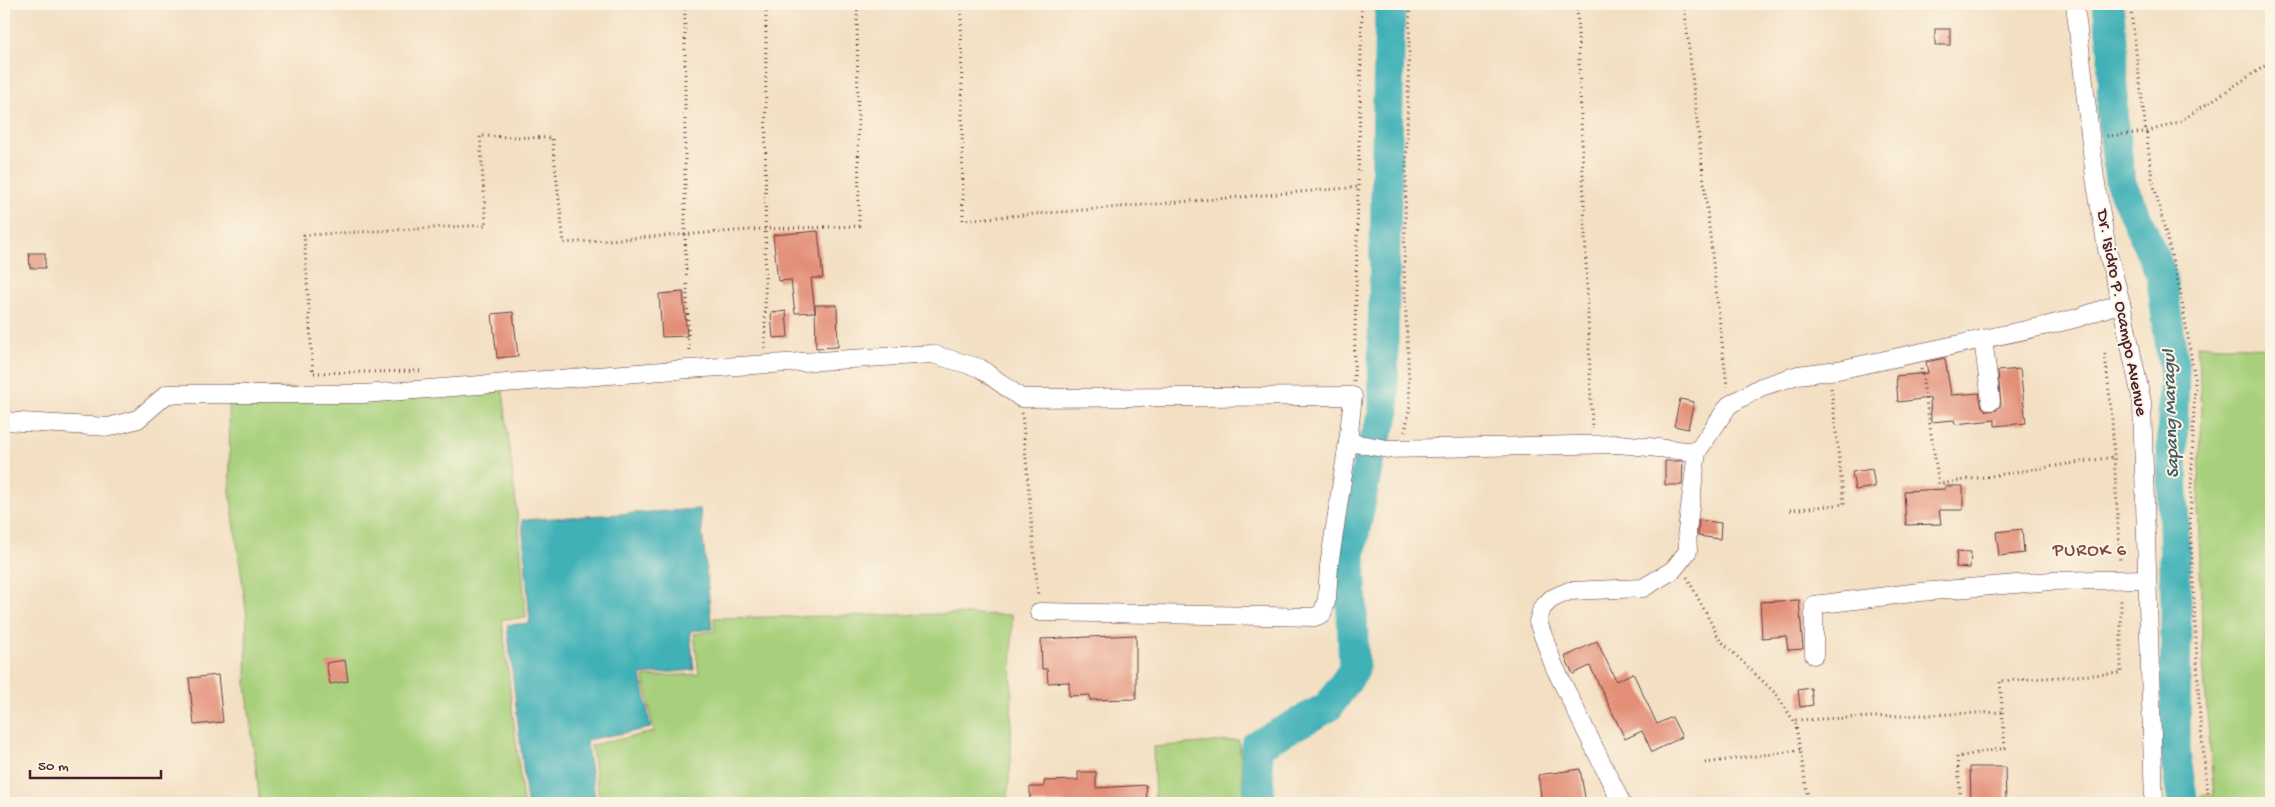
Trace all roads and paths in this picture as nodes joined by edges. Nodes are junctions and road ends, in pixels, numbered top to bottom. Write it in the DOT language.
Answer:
graph roads {
  1 [pos="685,4"];
  2 [pos="766,4"];
  3 [pos="857,4"];
  4 [pos="961,4"];
  5 [pos="1362,4"];
  6 [pos="1410,4"];
  7 [pos="1577,4"];
  8 [pos="1684,4"];
  9 [pos="2075,4"];
  10 [pos="2130,4"];
  11 [pos="2271,62"];
  12 [pos="2146,132"];
  13 [pos="2100,137"];
  14 [pos="1360,187"];
  15 [pos="764,229"];
  16 [pos="685,235"];
  17 [pos="2121,303"];
  18 [pos="1983,339"];
  19 [pos="1918,353"];
  20 [pos="766,365"];
  21 [pos="689,369"];
  22 [pos="428,370"];
  23 [pos="1829,371"];
  24 [pos="1354,396"];
  25 [pos="1021,398"];
  26 [pos="1991,401"];
  27 [pos="1729,405"];
  28 [pos="4,421"];
  29 [pos="1352,443"];
  30 [pos="1593,444"];
  31 [pos="1395,449"];
  32 [pos="1697,452"];
  33 [pos="2113,457"];
  34 [pos="1790,510"];
  35 [pos="1680,562"];
  36 [pos="2147,580"];
  37 [pos="1039,612"];
  38 [pos="1814,655"];
  39 [pos="1796,726"];
  40 [pos="1800,750"];
  41 [pos="1705,763"];
  42 [pos="1620,800"];
  43 [pos="1809,803"];
  44 [pos="1961,803"];
  45 [pos="2154,803"];
  46 [pos="2209,803"];
  1 -- 16 [label="path"];
  2 -- 15 [label="path"];
  3 -- 15 [label="path"];
  4 -- 14 [label="path"];
  5 -- 14 [label="path"];
  6 -- 31 [label="path"];
  7 -- 30 [label="path"];
  8 -- 27 [label="path"];
  9 -- 17 [label="street, Dr. Isidro P. Ocampo Avenue"];
  10 -- 12 [label="path"];
  11 -- 12 [label="path"];
  12 -- 13 [label="path"];
  12 -- 46 [label="path"];
  14 -- 24 [label="path"];
  15 -- 16 [label="path"];
  15 -- 20 [label="path"];
  16 -- 21 [label="path"];
  16 -- 22 [label="path"];
  17 -- 18 [label="street"];
  17 -- 36 [label="street, Dr. Isidro P. Ocampo Avenue"];
  18 -- 19 [label="street"];
  18 -- 26 [label="street"];
  19 -- 23 [label="street"];
  19 -- 33 [label="path"];
  20 -- 21 [label="street"];
  20 -- 25 [label="street"];
  21 -- 28 [label="street"];
  23 -- 27 [label="street"];
  23 -- 34 [label="path"];
  24 -- 25 [label="street"];
  24 -- 29 [label="street"];
  25 -- 37 [label="path"];
  27 -- 32 [label="street"];
  29 -- 31 [label="street"];
  29 -- 37 [label="street"];
  30 -- 31 [label="street"];
  30 -- 32 [label="street"];
  32 -- 35 [label="street"];
  35 -- 39 [label="path"];
  35 -- 42 [label="street"];
  36 -- 38 [label="street"];
  36 -- 45 [label="street, Dr. Isidro P. Ocampo Avenue"];
  39 -- 40 [label="path"];
  39 -- 44 [label="path"];
  40 -- 41 [label="path"];
  40 -- 43 [label="path"];
}
